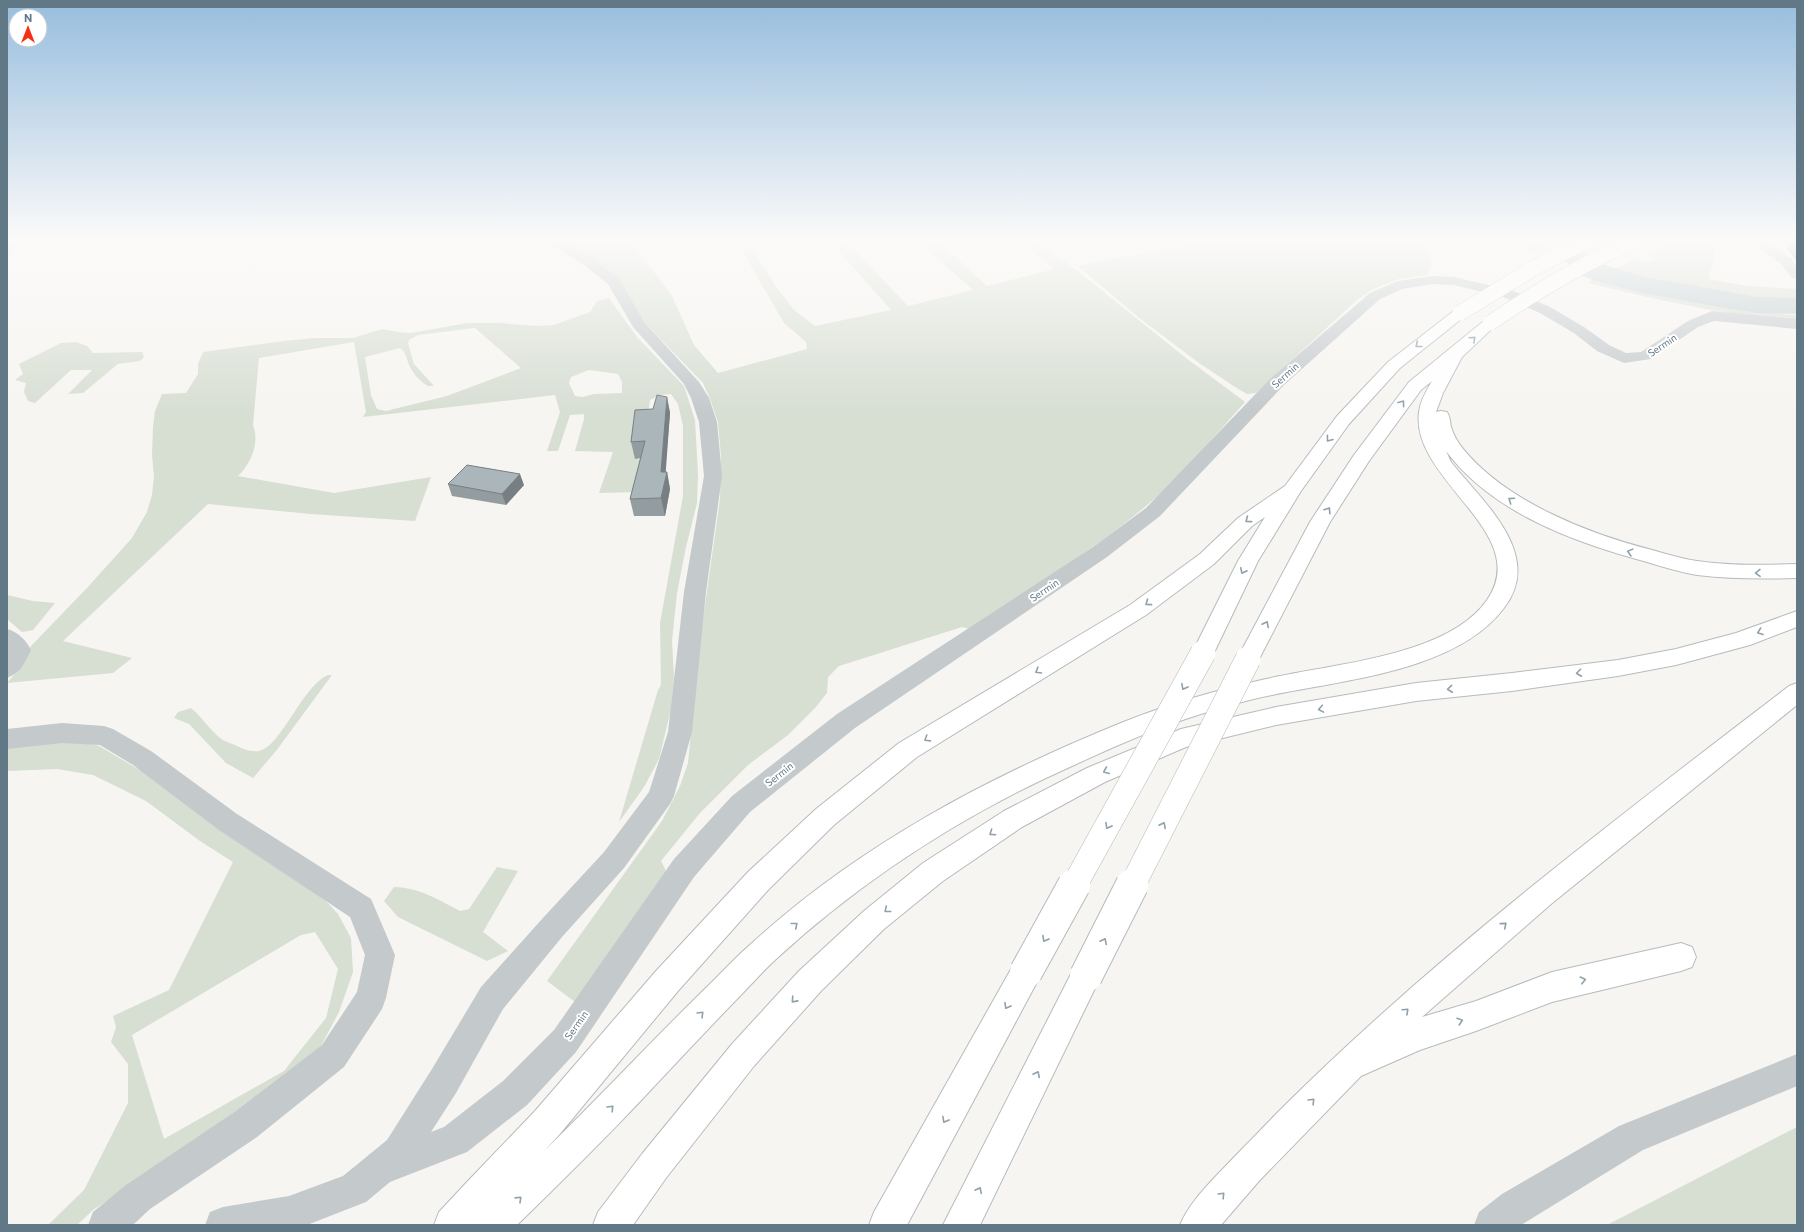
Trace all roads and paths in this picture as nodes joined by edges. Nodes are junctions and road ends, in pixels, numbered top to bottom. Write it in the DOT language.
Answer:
graph roads {
  1 [pos="623,297"];
  2 [pos="1373,297"];
  3 [pos="1485,297"];
  4 [pos="1516,297"];
  5 [pos="1529,297"];
  6 [pos="1797,324"];
  7 [pos="1449,365"];
  8 [pos="1292,490"];
  9 [pos="1797,571"];
  10 [pos="1797,619"];
  11 [pos="7,637"];
  12 [pos="7,669"];
  13 [pos="1797,692"];
  14 [pos="7,739"];
  15 [pos="1681,957"];
  16 [pos="1346,1067"];
  17 [pos="1797,1070"];
  18 [pos="377,1170"];
  19 [pos="106,1225"];
  20 [pos="223,1225"];
  21 [pos="452,1225"];
  22 [pos="489,1225"];
  23 [pos="611,1225"];
  24 [pos="888,1225"];
  25 [pos="961,1225"];
  26 [pos="1198,1225"];
  27 [pos="1492,1225"];
  1 -- 18 [label="street"];
  2 -- 18 [label="street, Sermin"];
  3 -- 8 [label="highway, one-way, bridge"];
  4 -- 6 [label="street, Sermin"];
  7 -- 5 [label="highway, one-way, bridge"];
  9 -- 7 [label="highway, one-way"];
  22 -- 7 [label="highway, one-way"];
  25 -- 7 [label="highway, one-way, bridge"];
  8 -- 21 [label="highway, one-way"];
  8 -- 24 [label="highway, one-way, bridge"];
  10 -- 23 [label="highway, one-way"];
  11 -- 12 [label="street"];
  16 -- 13 [label="highway, one-way"];
  14 -- 19 [label="street"];
  16 -- 15 [label="highway, one-way"];
  26 -- 16 [label="highway, one-way"];
  17 -- 27 [label="street"];
  18 -- 20 [label="street"];
}
